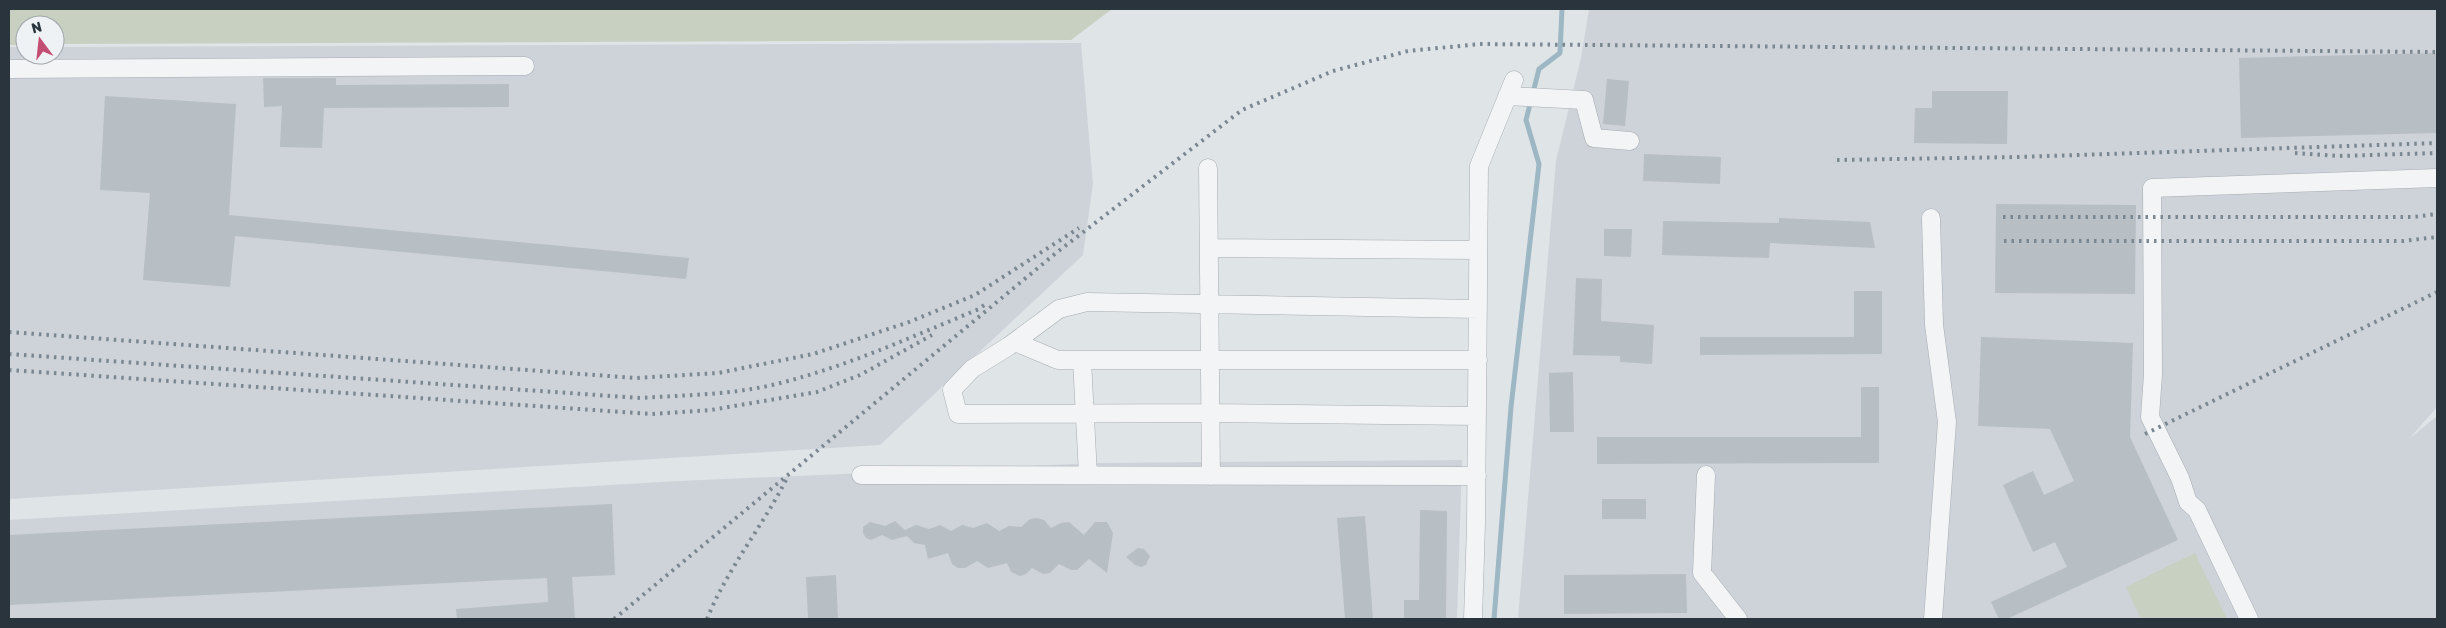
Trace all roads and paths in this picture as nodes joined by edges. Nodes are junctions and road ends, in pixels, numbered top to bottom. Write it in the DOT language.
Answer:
graph roads {
  1 [pos="525,66"];
  2 [pos="9,69"];
  3 [pos="1630,141"];
  4 [pos="1208,168"];
  5 [pos="2437,178"];
  6 [pos="1931,218"];
  7 [pos="1209,248"];
  8 [pos="1478,250"];
  9 [pos="1209,304"];
  10 [pos="1478,309"];
  11 [pos="1015,342"];
  12 [pos="1082,360"];
  13 [pos="1210,360"];
  14 [pos="1478,360"];
  15 [pos="1085,413"];
  16 [pos="1210,413"];
  17 [pos="1477,416"];
  18 [pos="861,475"];
  19 [pos="1088,476"];
  20 [pos="1211,476"];
  21 [pos="1477,476"];
  22 [pos="1706,476"];
  23 [pos="1473,619"];
  24 [pos="1738,619"];
  25 [pos="1933,619"];
  26 [pos="2249,619"];
  1 -- 2 [label="street"];
  3 -- 8 [label="street"];
  4 -- 7 [label="street"];
  5 -- 26 [label="street"];
  6 -- 25 [label="street"];
  7 -- 8 [label="street"];
  7 -- 9 [label="street"];
  8 -- 10 [label="street"];
  9 -- 10 [label="street"];
  9 -- 11 [label="street"];
  9 -- 13 [label="street"];
  10 -- 14 [label="street"];
  11 -- 12 [label="street"];
  11 -- 15 [label="street"];
  12 -- 13 [label="street"];
  12 -- 15 [label="street"];
  13 -- 14 [label="street"];
  13 -- 16 [label="street"];
  14 -- 17 [label="street"];
  15 -- 16 [label="street"];
  15 -- 19 [label="street"];
  16 -- 17 [label="street"];
  16 -- 20 [label="street"];
  17 -- 21 [label="street"];
  18 -- 19 [label="street"];
  19 -- 20 [label="street"];
  20 -- 21 [label="street"];
  21 -- 23 [label="street"];
  22 -- 24 [label="street"];
}
